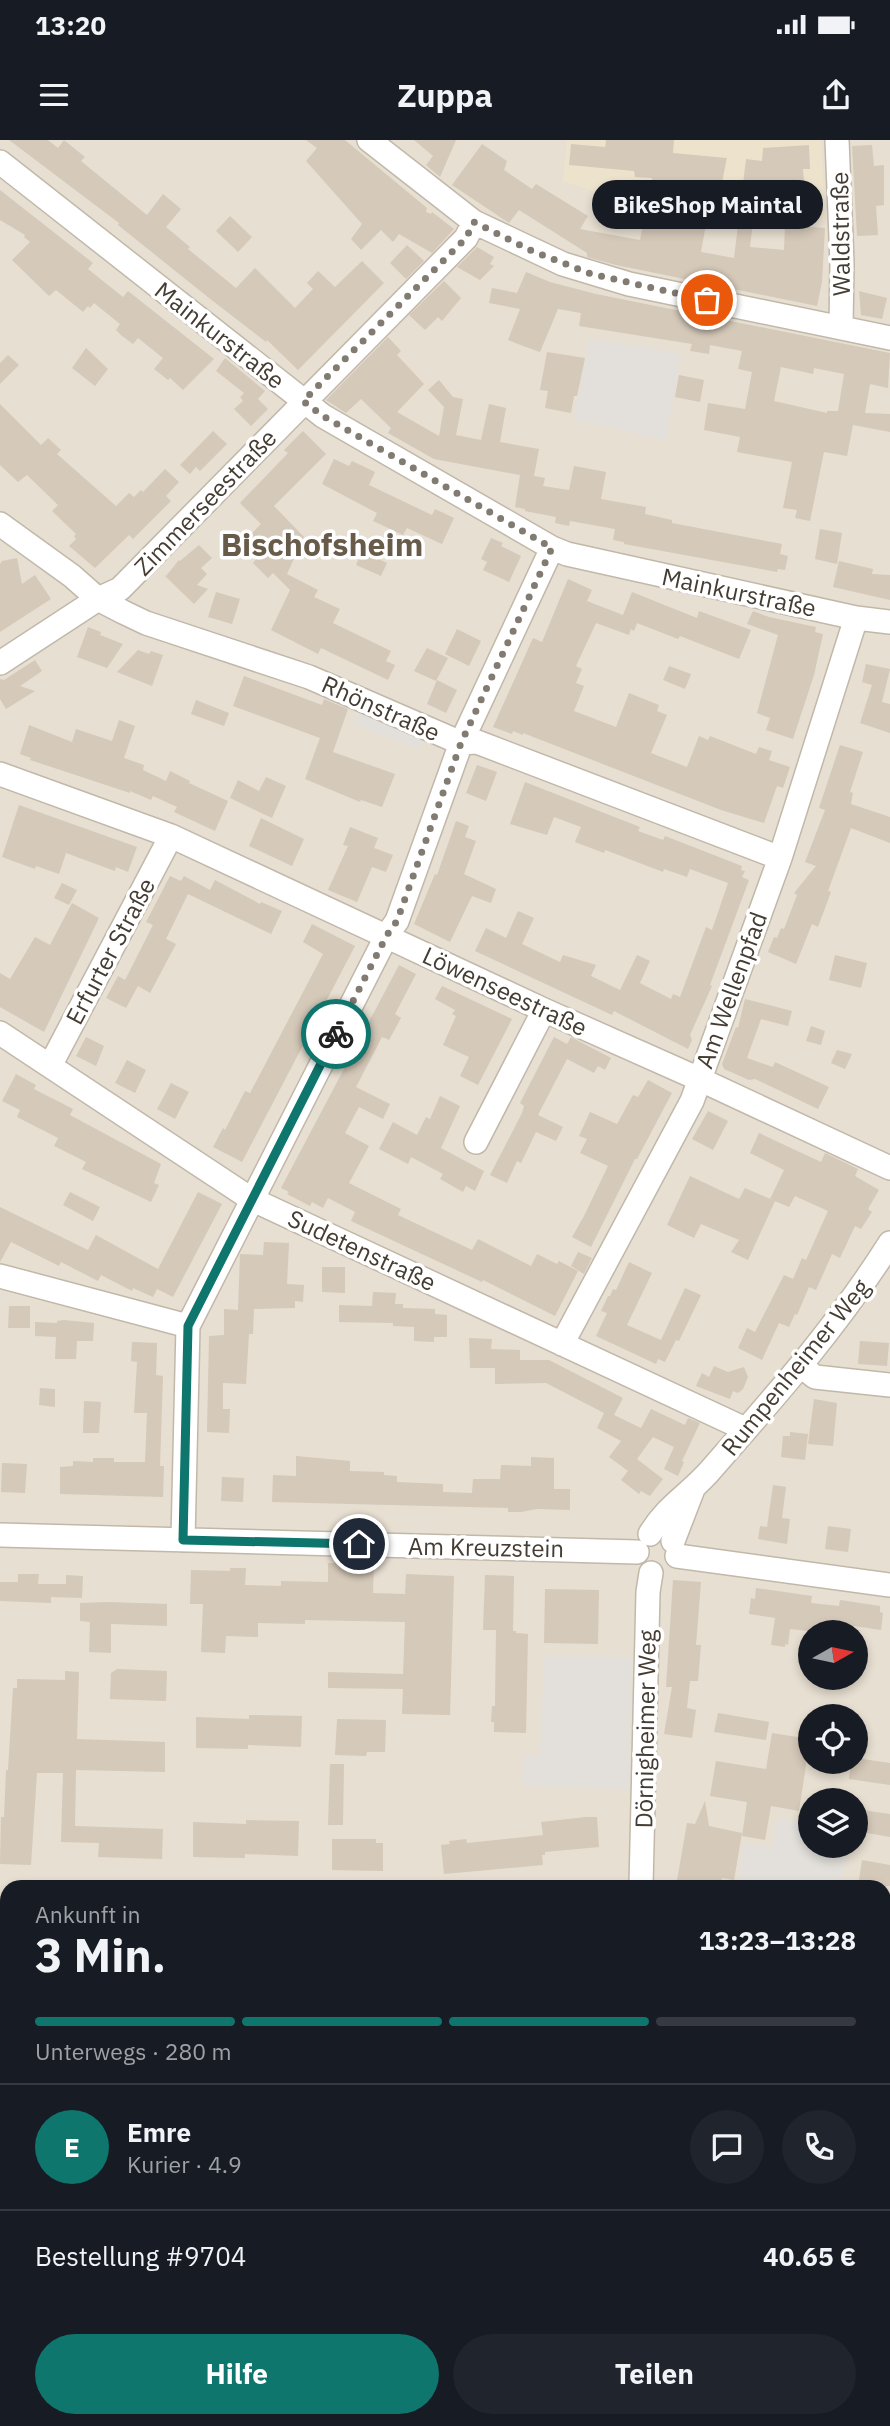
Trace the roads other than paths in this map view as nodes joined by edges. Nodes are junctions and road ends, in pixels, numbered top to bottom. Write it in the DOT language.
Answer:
graph roads {
  1 [pos="369,140"];
  2 [pos="837,140"];
  3 [pos="0,162"];
  4 [pos="474,222"];
  5 [pos="841,328"];
  6 [pos="890,338"];
  7 [pos="303,401"];
  8 [pos="0,524"];
  9 [pos="552,548"];
  10 [pos="98,599"];
  11 [pos="856,618"];
  12 [pos="890,622"];
  13 [pos="0,663"];
  14 [pos="461,743"];
  15 [pos="0,774"];
  16 [pos="171,836"];
  17 [pos="780,858"];
  18 [pos="387,935"];
  19 [pos="544,1010"];
  20 [pos="0,1033"];
  21 [pos="50,1066"];
  22 [pos="699,1079"];
  23 [pos="476,1142"];
  24 [pos="890,1168"];
  25 [pos="251,1199"];
  26 [pos="890,1243"];
  27 [pos="0,1276"];
  28 [pos="188,1326"];
  29 [pos="562,1344"];
  30 [pos="802,1366"];
  31 [pos="890,1385"];
  32 [pos="745,1429"];
  33 [pos="694,1486"];
  34 [pos="0,1535"];
  35 [pos="183,1540"];
  36 [pos="643,1543"];
  37 [pos="675,1548"];
  38 [pos="651,1573"];
  39 [pos="890,1585"];
  40 [pos="641,1880"];
  1 -- 4 [label="street"];
  2 -- 5 [label="street, Waldstraße"];
  3 -- 7 [label="street, Mainkurstraße"];
  4 -- 5 [label="street"];
  4 -- 7 [label="street, Zimmerseestraße"];
  5 -- 6 [label="street"];
  7 -- 9 [label="street, Mainkurstraße"];
  7 -- 10 [label="street, Zimmerseestraße"];
  8 -- 10 [label="street, Rhönstraße"];
  9 -- 11 [label="street, Mainkurstraße"];
  9 -- 14 [label="street"];
  10 -- 13 [label="street, Zimmerseestraße"];
  10 -- 14 [label="street, Rhönstraße"];
  11 -- 12 [label="street, Mainkurstraße"];
  11 -- 17 [label="street, Am Wellenpfad"];
  14 -- 17 [label="street, Rhönstraße"];
  14 -- 18 [label="street"];
  15 -- 16 [label="street, Löwenseestraße"];
  16 -- 18 [label="street, Löwenseestraße"];
  16 -- 21 [label="street, Erfurter Straße"];
  17 -- 22 [label="street, Am Wellenpfad"];
  18 -- 19 [label="street, Löwenseestraße"];
  18 -- 25 [label="street"];
  19 -- 22 [label="street, Löwenseestraße"];
  19 -- 23 [label="street"];
  20 -- 21 [label="street, Sudetenstraße"];
  21 -- 25 [label="street, Sudetenstraße"];
  22 -- 24 [label="street, Löwenseestraße"];
  22 -- 29 [label="street, Am Wellenpfad"];
  25 -- 28 [label="street"];
  25 -- 29 [label="street, Sudetenstraße"];
  26 -- 30 [label="street, Rumpenheimer Weg"];
  27 -- 28 [label="street"];
  28 -- 35 [label="street"];
  29 -- 32 [label="street, Sudetenstraße"];
  30 -- 31 [label="street"];
  30 -- 32 [label="street, Rumpenheimer Weg"];
  32 -- 33 [label="street, Rumpenheimer Weg"];
  33 -- 36 [label="street, Rumpenheimer Weg"];
  33 -- 37 [label="street, Rumpenheimer Weg"];
  34 -- 35 [label="street, Am Kreuzstein"];
  35 -- 36 [label="street, Am Kreuzstein"];
  36 -- 37 [label="street"];
  36 -- 38 [label="street"];
  37 -- 38 [label="street"];
  37 -- 39 [label="street"];
  38 -- 40 [label="street, Dörnigheimer Weg"];
}
